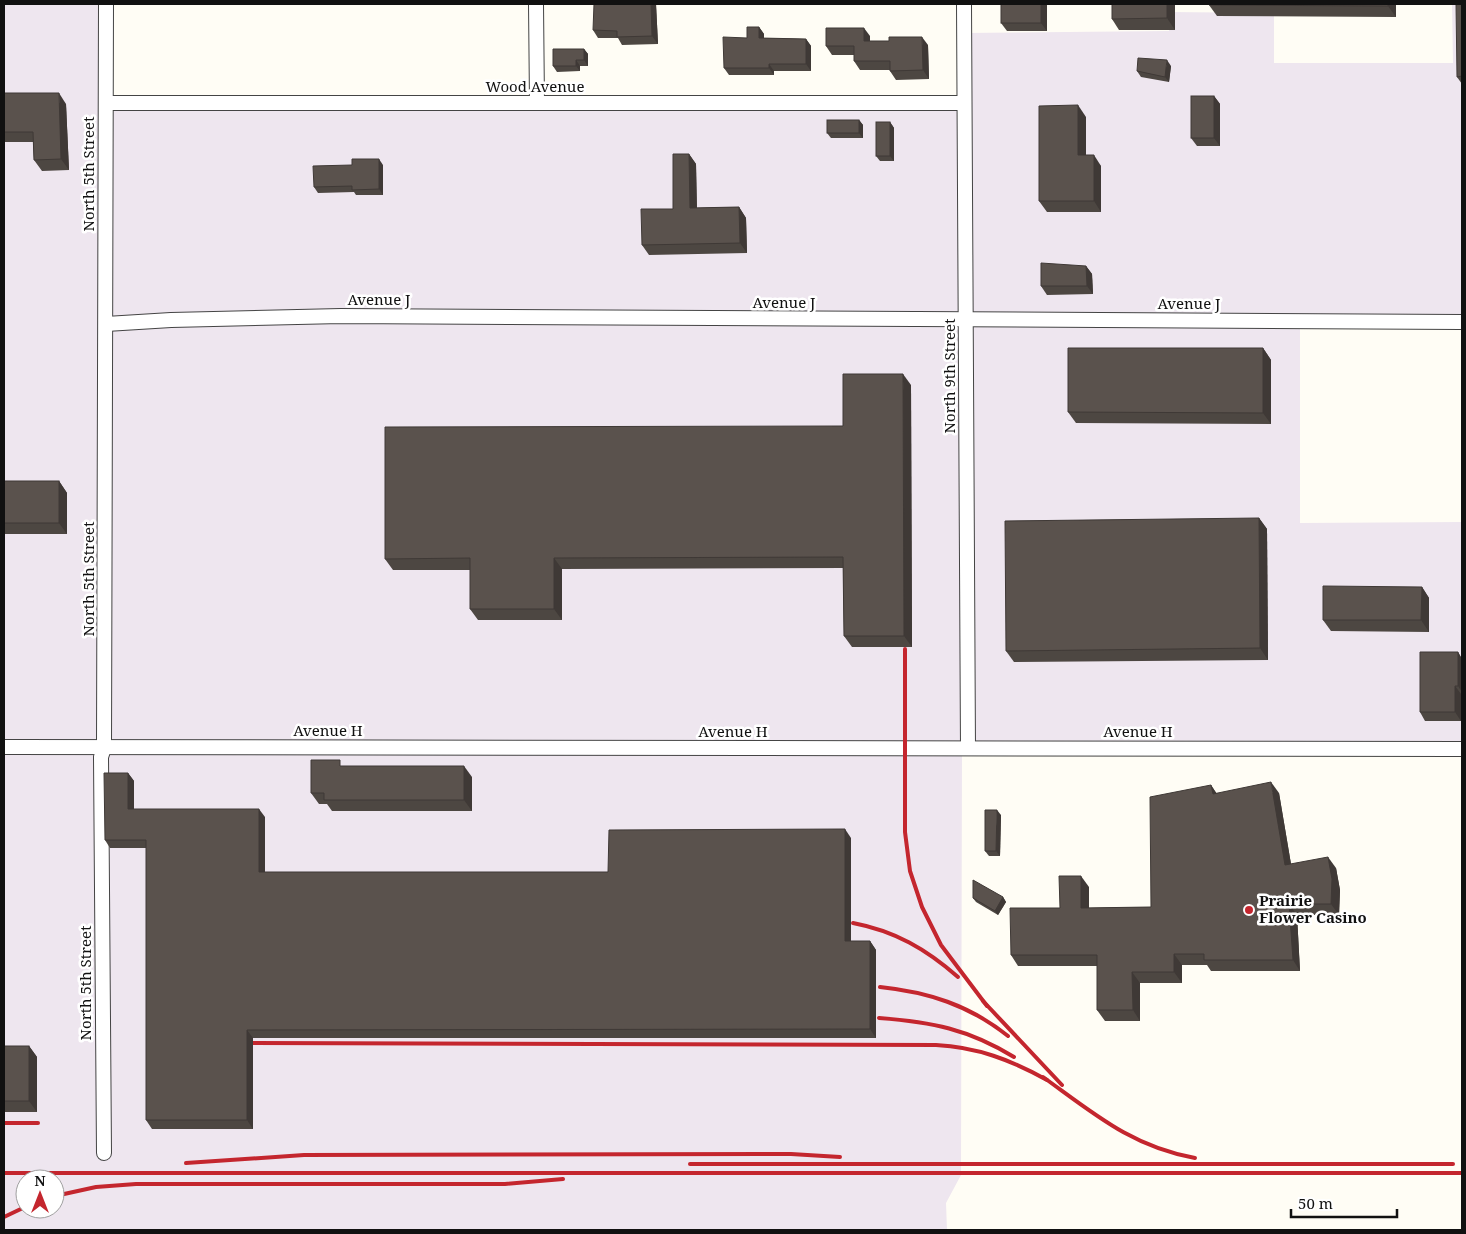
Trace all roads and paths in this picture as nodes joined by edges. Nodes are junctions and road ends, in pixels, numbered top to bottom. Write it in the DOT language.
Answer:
graph roads {
  1 [pos="106,4"];
  2 [pos="536,4"];
  3 [pos="964,4"];
  4 [pos="106,103"];
  5 [pos="537,103"];
  6 [pos="964,103"];
  7 [pos="966,320"];
  8 [pos="1462,322"];
  9 [pos="106,324"];
  10 [pos="4,747"];
  11 [pos="104,748"];
  12 [pos="968,748"];
  13 [pos="1462,748"];
  14 [pos="104,1153"];
  1 -- 4 [label="street, North 5th Street"];
  2 -- 5 [label="street"];
  3 -- 6 [label="street, North 9th Street"];
  4 -- 5 [label="street, Wood Avenue"];
  4 -- 9 [label="street, North 5th Street"];
  5 -- 6 [label="street, Wood Avenue"];
  6 -- 7 [label="street, North 9th Street"];
  7 -- 8 [label="street, Avenue J"];
  7 -- 9 [label="street, Avenue J"];
  7 -- 12 [label="street, North 9th Street"];
  9 -- 11 [label="street, North 5th Street"];
  10 -- 11 [label="street, Avenue H"];
  11 -- 12 [label="street, Avenue H"];
  11 -- 14 [label="street, North 5th Street"];
  12 -- 13 [label="street, Avenue H"];
}
